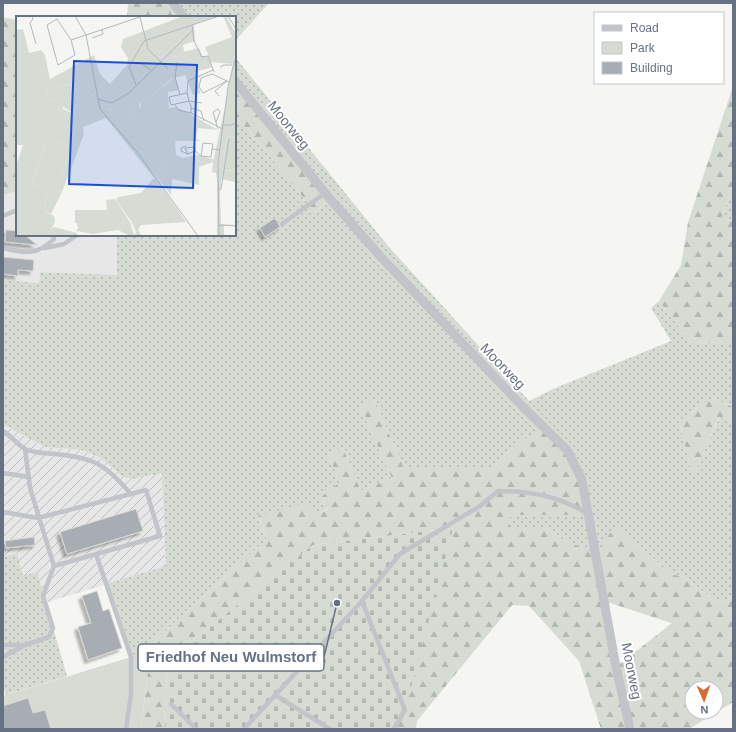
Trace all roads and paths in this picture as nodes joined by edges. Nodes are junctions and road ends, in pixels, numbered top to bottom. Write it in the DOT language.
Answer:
graph roads {
  1 [pos="173,3"];
  2 [pos="183,16"];
  3 [pos="236,82"];
  4 [pos="325,193"];
  5 [pos="16,210"];
  6 [pos="3,216"];
  7 [pos="282,224"];
  8 [pos="53,236"];
  9 [pos="76,236"];
  10 [pos="3,248"];
  11 [pos="45,248"];
  12 [pos="3,431"];
  13 [pos="25,449"];
  14 [pos="3,473"];
  15 [pos="29,477"];
  16 [pos="131,494"];
  17 [pos="3,512"];
  18 [pos="590,515"];
  19 [pos="38,518"];
  20 [pos="96,554"];
  21 [pos="54,566"];
  22 [pos="362,601"];
  23 [pos="3,644"];
  24 [pos="25,645"];
  25 [pos="3,657"];
  26 [pos="275,695"];
  27 [pos="171,704"];
  28 [pos="126,729"];
  29 [pos="196,729"];
  30 [pos="244,729"];
  31 [pos="330,729"];
  32 [pos="394,729"];
  33 [pos="630,729"];
  1 -- 2 [label="street"];
  3 -- 4 [label="street, Moorweg"];
  4 -- 7 [label="lane"];
  4 -- 18 [label="street, Moorweg"];
  5 -- 6 [label="lane"];
  8 -- 11 [label="lane"];
  9 -- 11 [label="lane"];
  10 -- 11 [label="lane"];
  12 -- 13 [label="lane"];
  13 -- 15 [label="lane"];
  13 -- 16 [label="lane"];
  14 -- 15 [label="lane"];
  15 -- 19 [label="lane"];
  16 -- 19 [label="lane"];
  16 -- 20 [label="lane"];
  17 -- 19 [label="lane"];
  18 -- 22 [label="lane"];
  18 -- 33 [label="street, Moorweg"];
  19 -- 21 [label="lane"];
  20 -- 21 [label="lane"];
  20 -- 28 [label="lane"];
  21 -- 24 [label="lane"];
  22 -- 26 [label="lane"];
  22 -- 32 [label="lane"];
  23 -- 24 [label="lane"];
  24 -- 25 [label="lane"];
  26 -- 30 [label="lane"];
  26 -- 31 [label="lane"];
  27 -- 29 [label="lane"];
}
